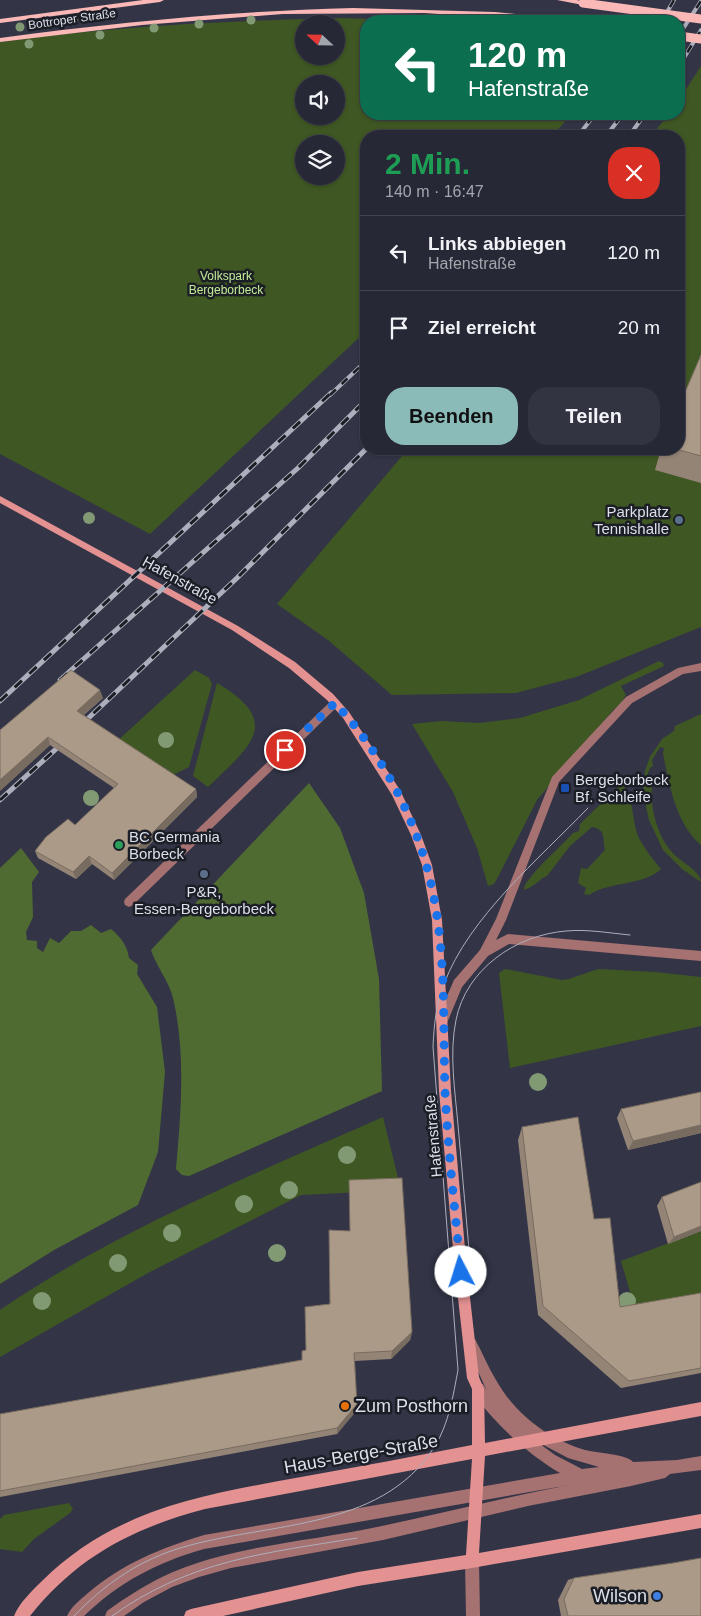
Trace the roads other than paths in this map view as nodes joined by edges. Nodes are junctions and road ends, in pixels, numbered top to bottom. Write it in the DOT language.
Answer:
graph roads {
  1 [pos="160,0"];
  2 [pos="561,0"];
  3 [pos="492,15"];
  4 [pos="672,15"];
  5 [pos="685,17"];
  6 [pos="701,19"];
  7 [pos="0,21"];
  8 [pos="685,37"];
  9 [pos="701,39"];
  10 [pos="0,40"];
  11 [pos="0,499"];
  12 [pos="701,668"];
  13 [pos="335,703"];
  14 [pos="129,902"];
  15 [pos="484,953"];
  16 [pos="701,956"];
  17 [pos="443,1018"];
  18 [pos="468,1340"];
  19 [pos="478,1389"];
  20 [pos="701,1409"];
  21 [pos="543,1439"];
  22 [pos="525,1442"];
  23 [pos="479,1451"];
  24 [pos="701,1463"];
  25 [pos="678,1467"];
  26 [pos="581,1476"];
  27 [pos="476,1493"];
  28 [pos="475,1511"];
  29 [pos="701,1521"];
  30 [pos="472,1561"];
  31 [pos="78,1612"];
  32 [pos="22,1616"];
  33 [pos="112,1616"];
  34 [pos="190,1616"];
  35 [pos="473,1616"];
  1 -- 7 [label="main road, Bottroper Straße"];
  2 -- 4 [label="main road, bridge"];
  3 -- 10 [label="main road, Bottroper Straße"];
  5 -- 6 [label="main road, bridge"];
  8 -- 9 [label="main road, bridge"];
  11 -- 13 [label="main road, Hafenstraße"];
  12 -- 15 [label="street"];
  13 -- 14 [label="street"];
  13 -- 17 [label="main road, Hafenstraße"];
  15 -- 16 [label="street"];
  15 -- 17 [label="street"];
  17 -- 18 [label="main road, Hafenstraße"];
  18 -- 19 [label="main road, Hafenstraße"];
  18 -- 21 [label="street"];
  19 -- 22 [label="street"];
  19 -- 23 [label="main road, Hafenstraße"];
  20 -- 21 [label="main road, Haus-Berge-Straße"];
  21 -- 22 [label="main road, Haus-Berge-Straße"];
  21 -- 25 [label="street"];
  22 -- 23 [label="main road, Haus-Berge-Straße"];
  22 -- 26 [label="street"];
  23 -- 27 [label="main road, Hafenstraße"];
  23 -- 32 [label="main road, Haus-Berge-Straße"];
  24 -- 25 [label="street"];
  25 -- 26 [label="street"];
  25 -- 28 [label="street"];
  26 -- 27 [label="street"];
  27 -- 28 [label="main road, Hafenstraße"];
  27 -- 31 [label="street"];
  28 -- 30 [label="main road, Hafenstraße"];
  28 -- 33 [label="street"];
  29 -- 30 [label="main road"];
  30 -- 34 [label="main road"];
  30 -- 35 [label="street"];
}
